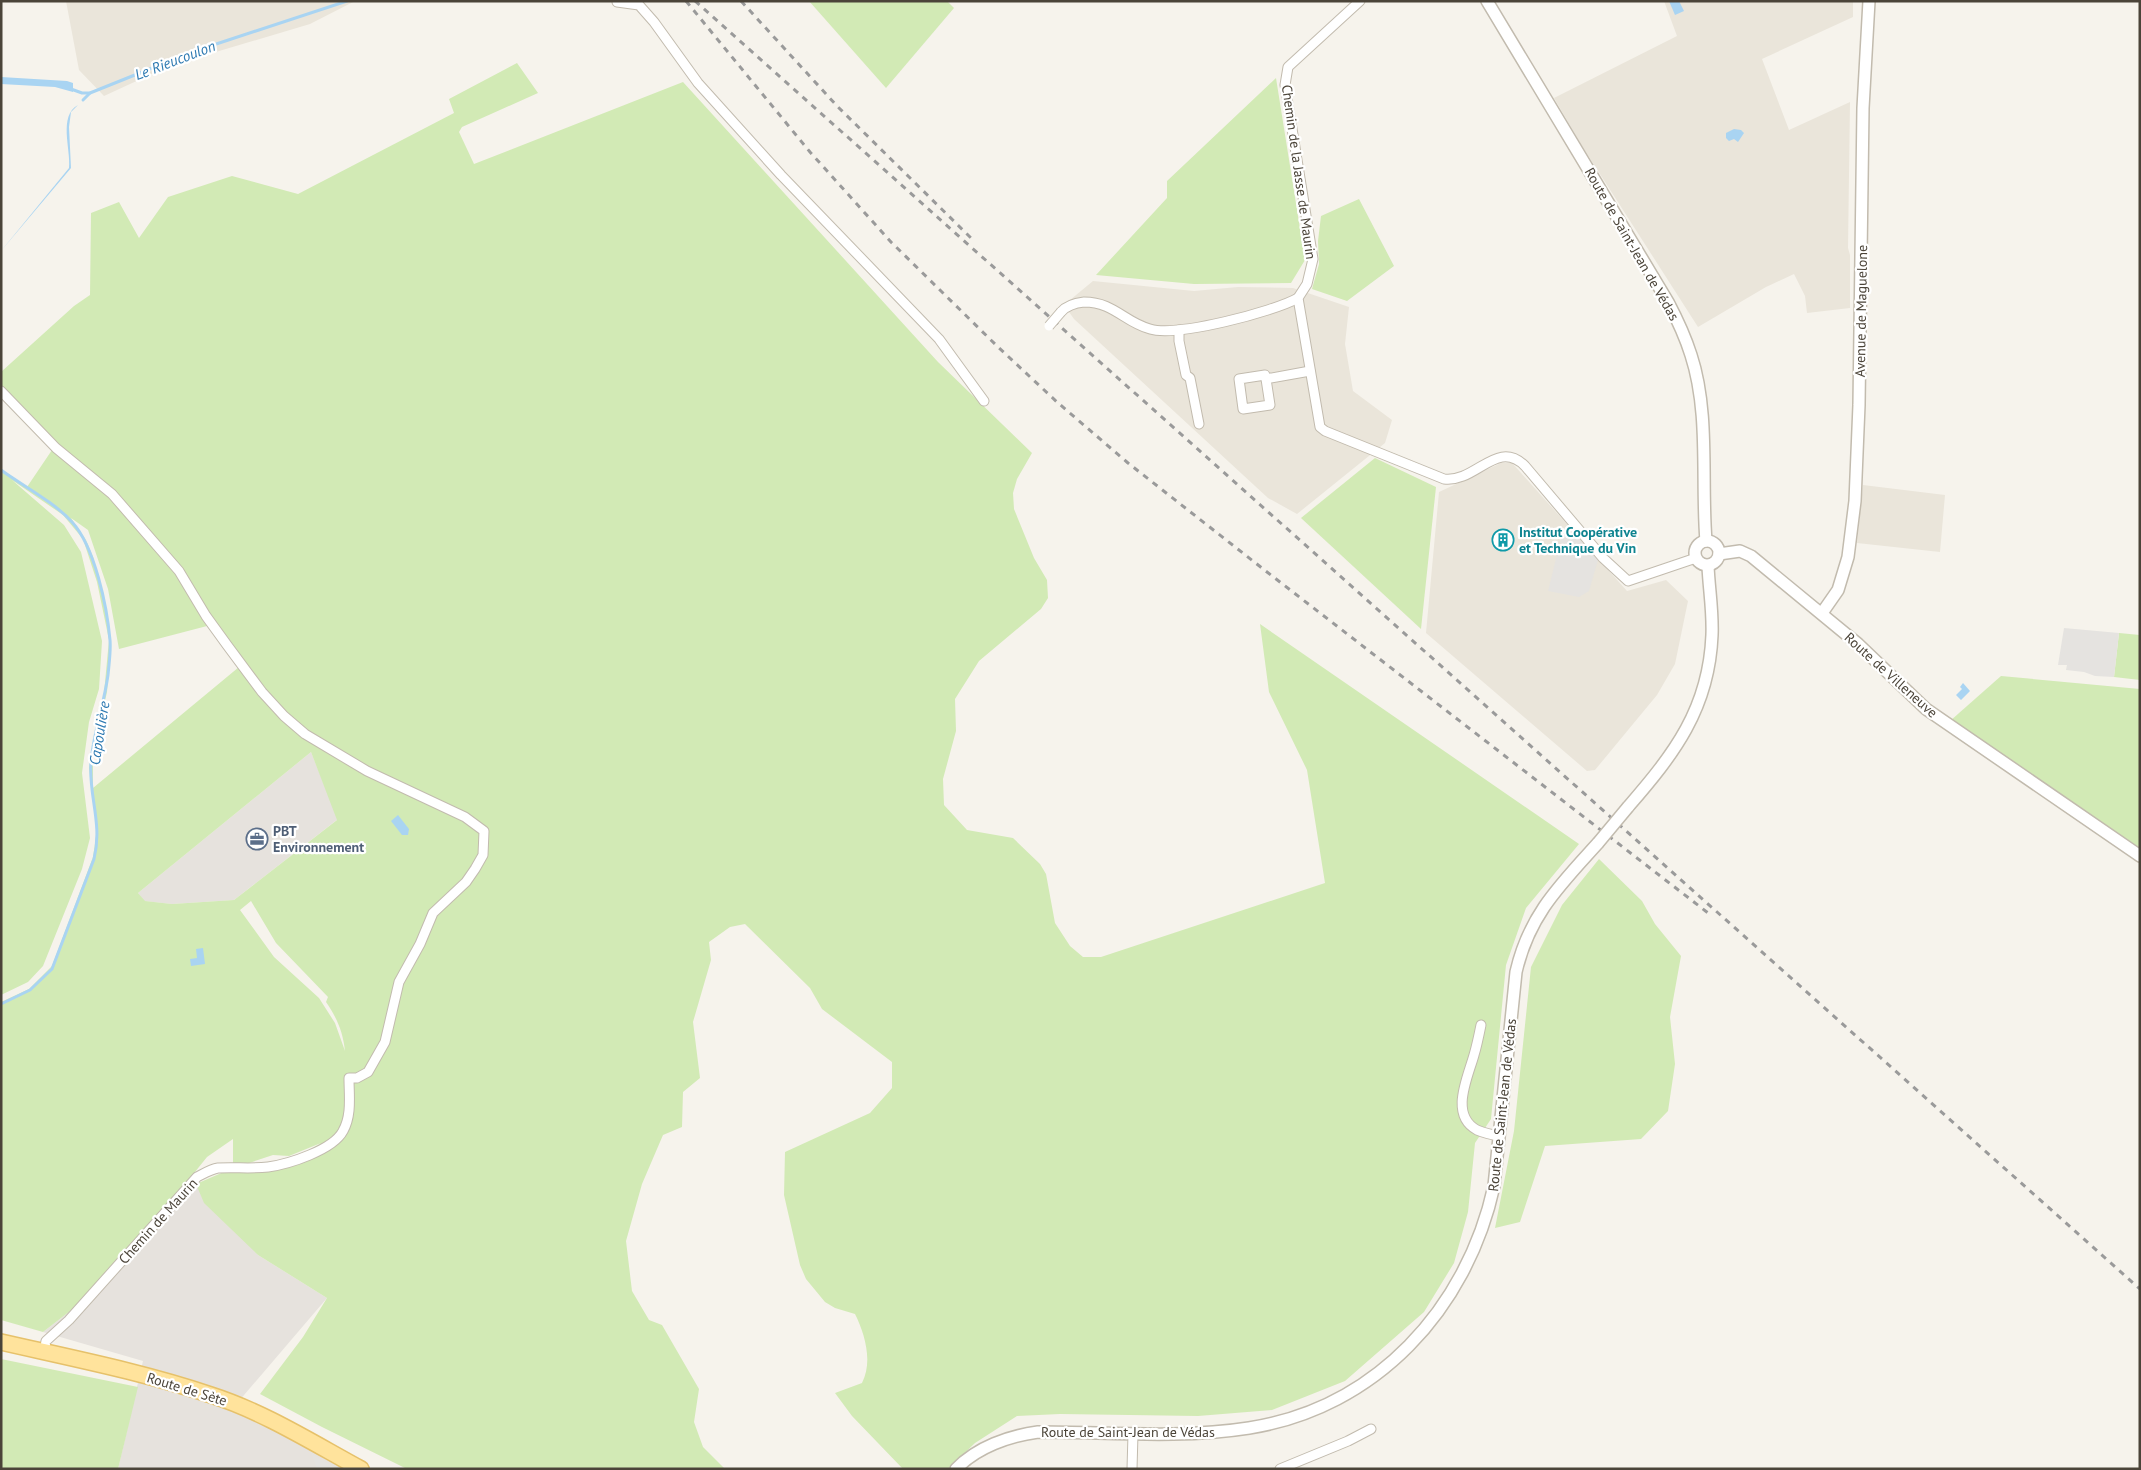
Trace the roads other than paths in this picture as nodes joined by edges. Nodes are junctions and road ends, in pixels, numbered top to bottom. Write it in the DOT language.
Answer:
graph roads {
  1 [pos="1360,1"];
  2 [pos="1487,1"];
  3 [pos="1869,1"];
  4 [pos="617,2"];
  5 [pos="1298,298"];
  6 [pos="1049,326"];
  7 [pos="1179,330"];
  8 [pos="1310,371"];
  9 [pos="1266,379"];
  10 [pos="1,391"];
  11 [pos="984,401"];
  12 [pos="1199,424"];
  13 [pos="1706,541"];
  14 [pos="1719,554"];
  15 [pos="1696,558"];
  16 [pos="1708,566"];
  17 [pos="1822,614"];
  18 [pos="2140,856"];
  19 [pos="1481,1025"];
  20 [pos="1500,1136"];
  21 [pos="1,1342"];
  22 [pos="44,1352"];
  23 [pos="1371,1429"];
  24 [pos="1133,1434"];
  25 [pos="361,1469"];
  26 [pos="956,1469"];
  27 [pos="1132,1469"];
  28 [pos="1280,1469"];
  1 -- 5 [label="street, Chemin de la Jasse de Maurin"];
  2 -- 13 [label="street, Route de Saint-Jean de Védas"];
  3 -- 17 [label="street, Avenue de Maguelone"];
  4 -- 11 [label="street"];
  5 -- 7 [label="street"];
  5 -- 8 [label="street"];
  6 -- 7 [label="street, bridge"];
  7 -- 12 [label="street"];
  8 -- 9 [label="street"];
  8 -- 15 [label="street"];
  9 -- 9 [label="street"];
  10 -- 22 [label="street, Chemin de Maurin"];
  13 -- 14 [label="street"];
  13 -- 15 [label="street"];
  14 -- 16 [label="street"];
  14 -- 17 [label="street, Route de Villeneuve"];
  15 -- 16 [label="street"];
  16 -- 20 [label="street, Route de Saint-Jean de Védas, bridge"];
  17 -- 18 [label="street, Route de Villeneuve"];
  19 -- 20 [label="street"];
  20 -- 24 [label="street, Route de Saint-Jean de Védas"];
  21 -- 22 [label="main road, Route de Sète"];
  22 -- 25 [label="main road, Route de Sète"];
  23 -- 28 [label="street"];
  24 -- 26 [label="street, Route de Saint-Jean de Védas"];
  24 -- 27 [label="street"];
}
